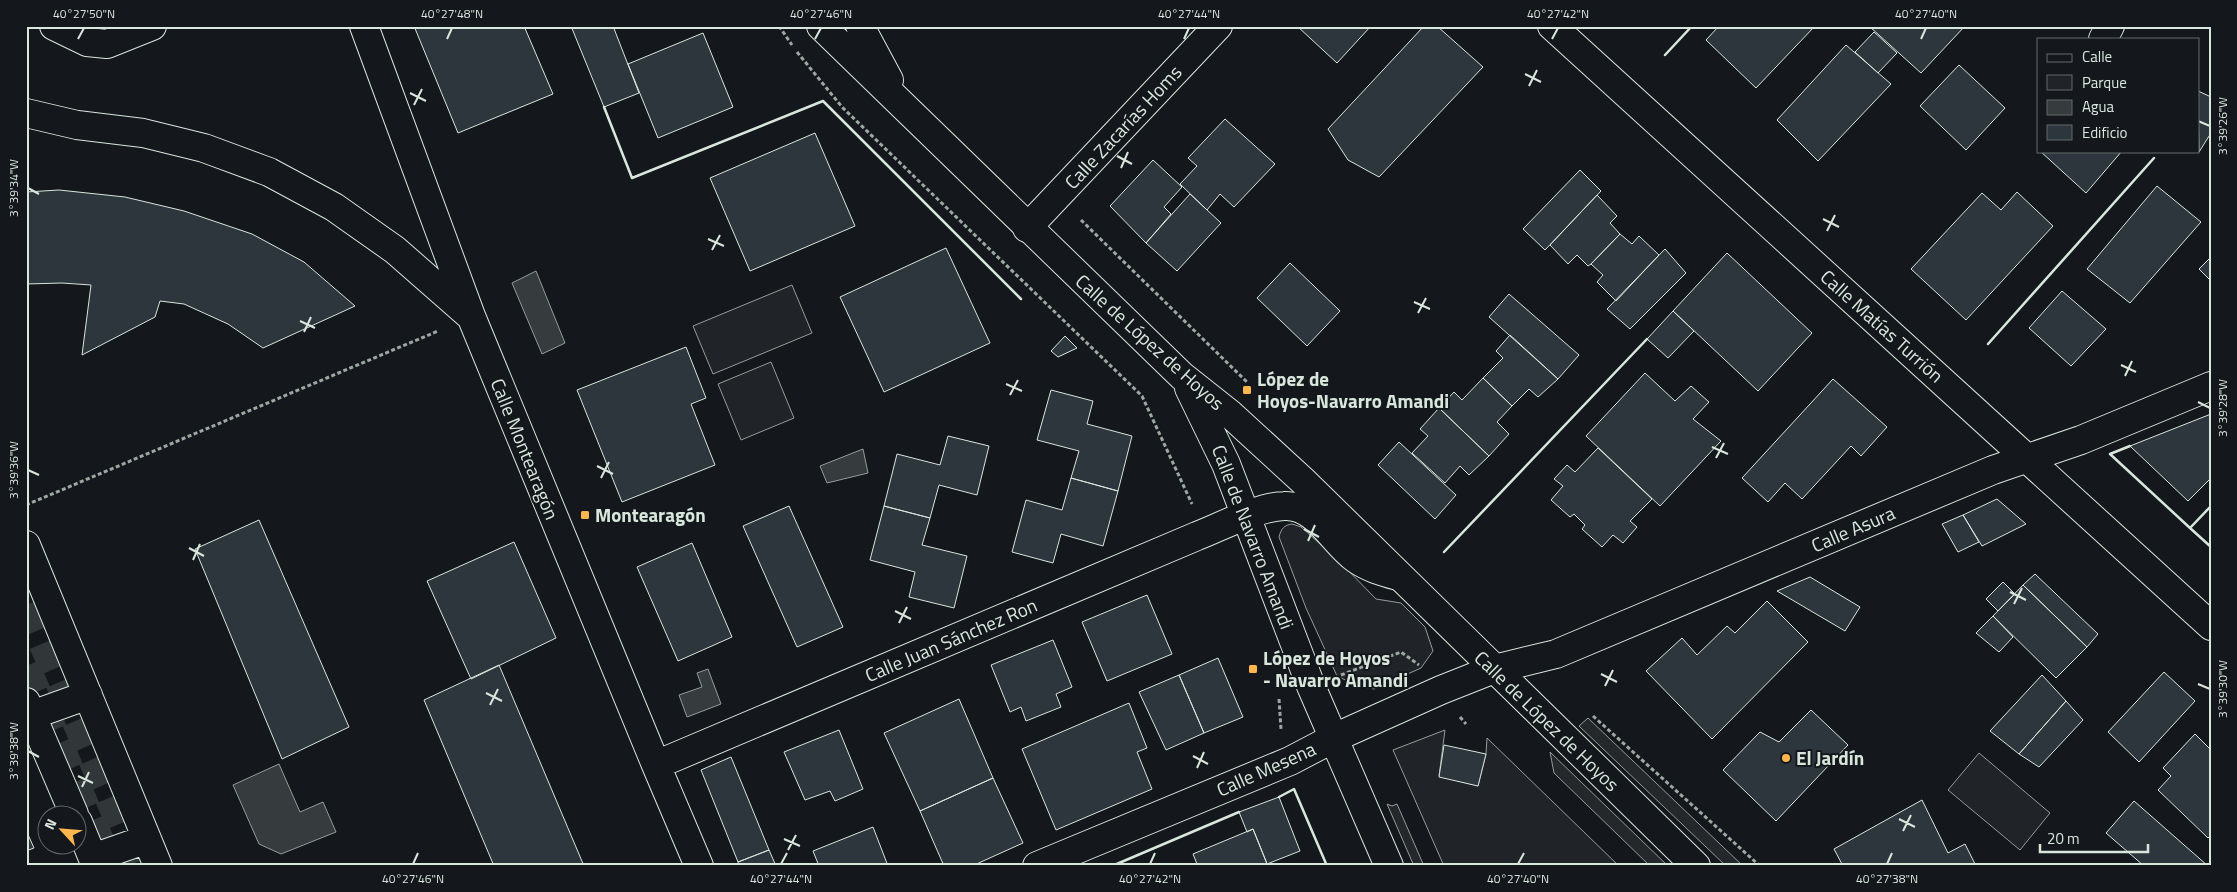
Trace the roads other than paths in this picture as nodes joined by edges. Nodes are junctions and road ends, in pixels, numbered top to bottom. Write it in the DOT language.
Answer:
graph roads {
  1 [pos="54,26"];
  2 [pos="152,26"];
  3 [pos="364,26"];
  4 [pos="821,26"];
  5 [pos="860,26"];
  6 [pos="1218,26"];
  7 [pos="1552,26"];
  8 [pos="2110,26"];
  9 [pos="2104,38"];
  10 [pos="903,105"];
  11 [pos="26,113"];
  12 [pos="1028,228"];
  13 [pos="471,316"];
  14 [pos="1182,376"];
  15 [pos="2211,386"];
  16 [pos="2028,459"];
  17 [pos="1247,516"];
  18 [pos="26,545"];
  19 [pos="1398,576"];
  20 [pos="2211,626"];
  21 [pos="1494,669"];
  22 [pos="88,695"];
  23 [pos="29,708"];
  24 [pos="1334,738"];
  25 [pos="656,765"];
  26 [pos="70,804"];
  27 [pos="147,839"];
  28 [pos="88,846"];
  29 [pos="95,862"];
  30 [pos="158,866"];
  31 [pos="700,866"];
  32 [pos="1037,866"];
  33 [pos="1389,866"];
  34 [pos="1696,866"];
  1 -- 2 [label="street"];
  3 -- 13 [label="street, Calle Montearagón"];
  4 -- 10 [label="street, Calle de López de Hoyos"];
  5 -- 10 [label="street, Calle de López de Hoyos"];
  6 -- 12 [label="street, Calle Zacarías Homs"];
  7 -- 16 [label="street, Calle Matías Turrión"];
  8 -- 9 [label="street"];
  10 -- 12 [label="street, Calle de López de Hoyos"];
  11 -- 13 [label="street"];
  12 -- 14 [label="street, Calle de López de Hoyos"];
  13 -- 25 [label="street, Calle Montearagón"];
  14 -- 17 [label="street, Calle de Navarro Amandi"];
  14 -- 19 [label="street, Calle de López de Hoyos"];
  15 -- 16 [label="street, Calle Asura"];
  16 -- 20 [label="street, Calle Matías Turrión"];
  16 -- 21 [label="street, Calle Asura"];
  17 -- 19 [label="street, Calle de López de Hoyos"];
  17 -- 24 [label="street, Calle de Navarro Amandi"];
  17 -- 25 [label="street, Calle Juan Sánchez Ron"];
  18 -- 22 [label="street"];
  19 -- 21 [label="street, Calle de López de Hoyos"];
  21 -- 24 [label="street, Calle Mesena"];
  21 -- 34 [label="street, Calle de López de Hoyos"];
  22 -- 23 [label="street"];
  22 -- 27 [label="street"];
  23 -- 26 [label="street"];
  24 -- 32 [label="street, Calle Mesena"];
  24 -- 33 [label="street, Calle de Navarro Amandi"];
  25 -- 31 [label="street, Calle Montearagón"];
  27 -- 29 [label="street"];
  27 -- 30 [label="street"];
  28 -- 29 [label="street"];
}
